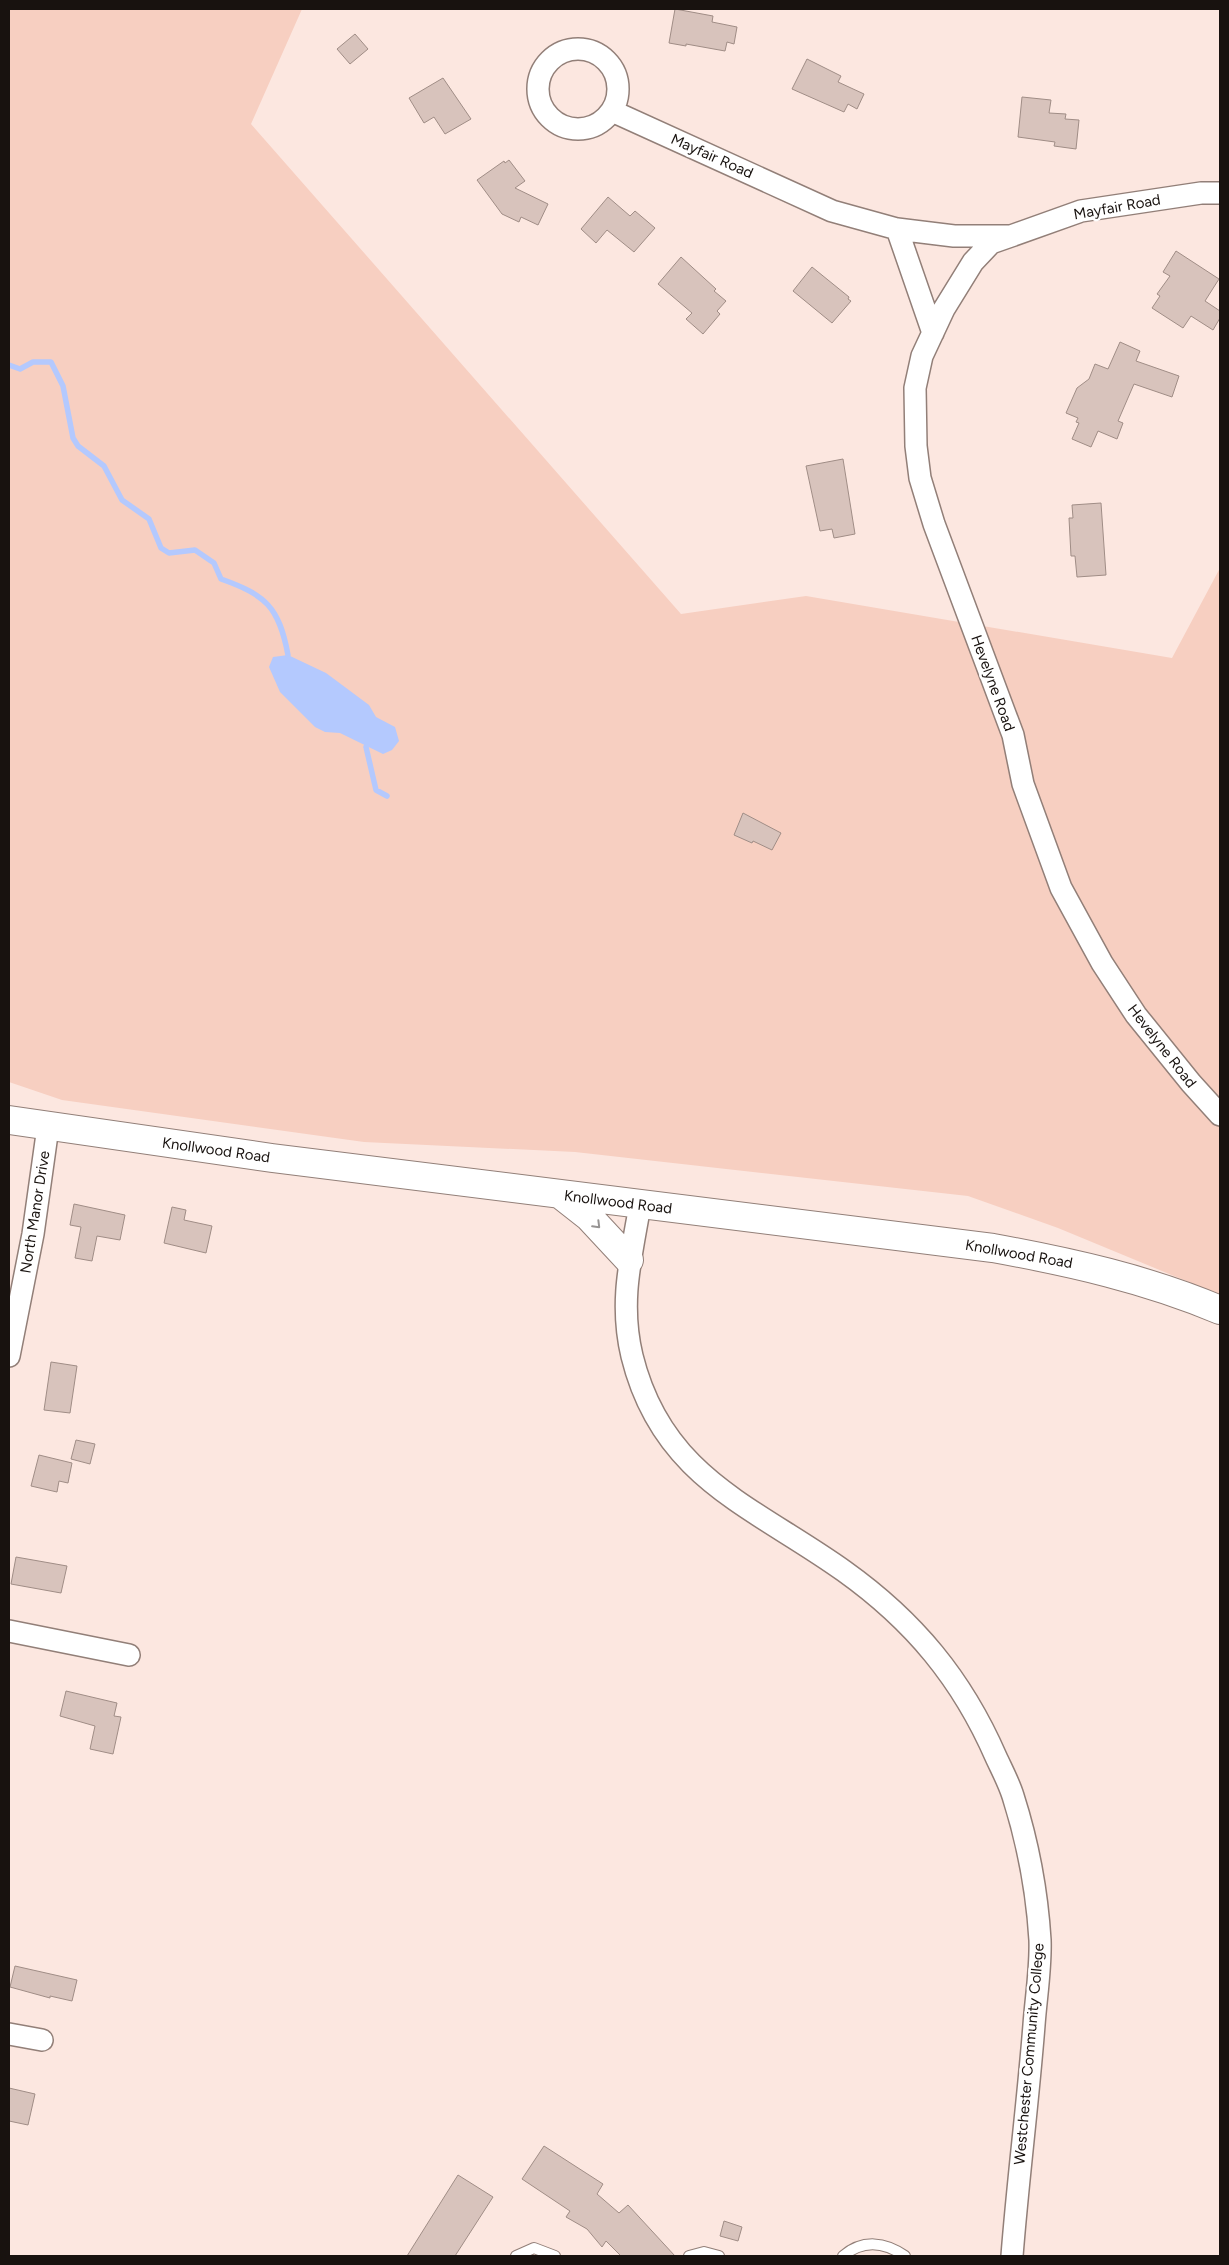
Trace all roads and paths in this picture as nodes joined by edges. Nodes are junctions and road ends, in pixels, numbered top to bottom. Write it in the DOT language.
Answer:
graph roads {
  1 [pos="612,111"];
  2 [pos="1220,193"];
  3 [pos="897,229"];
  4 [pos="1011,236"];
  5 [pos="933,333"];
  6 [pos="1220,1115"];
  7 [pos="9,1120"];
  8 [pos="48,1127"];
  9 [pos="559,1194"];
  10 [pos="640,1205"];
  11 [pos="629,1260"];
  12 [pos="1220,1310"];
  13 [pos="9,1356"];
  14 [pos="9,1631"];
  15 [pos="129,1655"];
  16 [pos="9,2034"];
  17 [pos="42,2040"];
  18 [pos="516,2256"];
  19 [pos="555,2256"];
  20 [pos="689,2256"];
  21 [pos="720,2256"];
  22 [pos="843,2256"];
  23 [pos="905,2256"];
  24 [pos="1012,2256"];
  1 -- 3 [label="street, Mayfair Road"];
  2 -- 4 [label="street, Mayfair Road"];
  3 -- 4 [label="street, Mayfair Road"];
  3 -- 5 [label="street"];
  4 -- 5 [label="street, Hevelyne Road"];
  5 -- 6 [label="street, Hevelyne Road"];
  7 -- 8 [label="main road, Knollwood Road"];
  8 -- 9 [label="main road, Knollwood Road"];
  8 -- 13 [label="street, North Manor Drive"];
  9 -- 10 [label="main road, Knollwood Road"];
  9 -- 11 [label="main road, one-way"];
  10 -- 11 [label="street, Westchester Community College"];
  10 -- 12 [label="main road, Knollwood Road"];
  11 -- 24 [label="street, Westchester Community College"];
  14 -- 15 [label="street"];
  16 -- 17 [label="street"];
  18 -- 19 [label="lane"];
  20 -- 21 [label="lane"];
  22 -- 23 [label="lane"];
}
